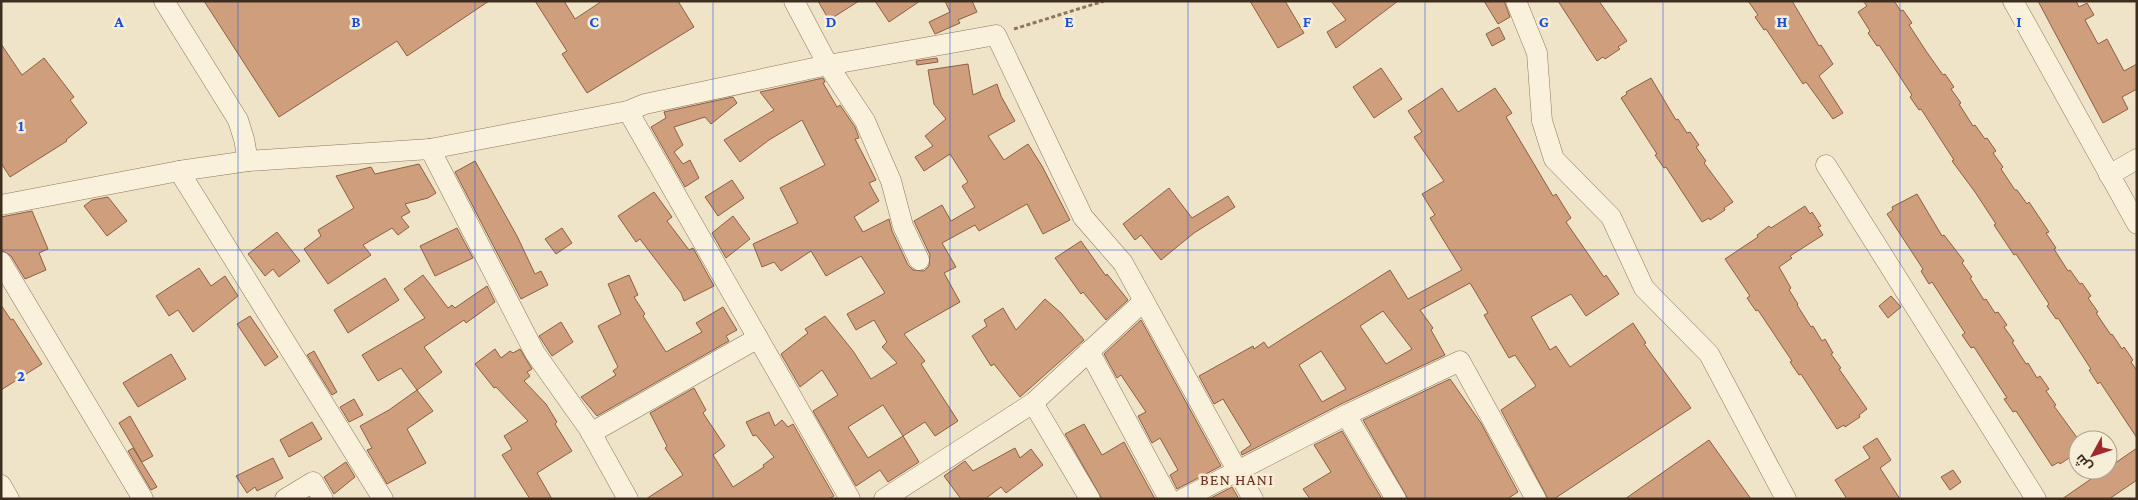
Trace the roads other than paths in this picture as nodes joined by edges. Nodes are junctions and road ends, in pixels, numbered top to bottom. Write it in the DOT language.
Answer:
graph roads {
  1 [pos="164,1"];
  2 [pos="794,1"];
  3 [pos="1516,1"];
  4 [pos="2013,1"];
  5 [pos="828,65"];
  6 [pos="628,111"];
  7 [pos="430,149"];
  8 [pos="2137,159"];
  9 [pos="248,161"];
  10 [pos="1826,165"];
  11 [pos="179,171"];
  12 [pos="2110,175"];
  13 [pos="1,205"];
  14 [pos="2137,224"];
  15 [pos="919,260"];
  16 [pos="1,262"];
  17 [pos="1144,301"];
  18 [pos="758,338"];
  19 [pos="1089,351"];
  20 [pos="1033,403"];
  21 [pos="1346,415"];
  22 [pos="591,433"];
  23 [pos="1237,470"];
  24 [pos="1,486"];
  25 [pos="9,499"];
  26 [pos="143,499"];
  27 [pos="285,499"];
  28 [pos="323,499"];
  29 [pos="383,499"];
  30 [pos="628,499"];
  31 [pos="850,499"];
  32 [pos="884,499"];
  33 [pos="1090,499"];
  34 [pos="1168,499"];
  35 [pos="1183,499"];
  36 [pos="1253,499"];
  37 [pos="1396,499"];
  38 [pos="1536,499"];
  39 [pos="1786,499"];
  40 [pos="2036,499"];
  1 -- 9 [label="street"];
  2 -- 5 [label="street"];
  3 -- 39 [label="street"];
  4 -- 12 [label="street"];
  5 -- 6 [label="street"];
  5 -- 15 [label="street"];
  5 -- 17 [label="street"];
  6 -- 7 [label="street"];
  6 -- 18 [label="street"];
  7 -- 9 [label="street"];
  7 -- 22 [label="street"];
  8 -- 12 [label="street"];
  9 -- 11 [label="street"];
  10 -- 40 [label="street"];
  11 -- 13 [label="street"];
  11 -- 29 [label="street"];
  12 -- 14 [label="street"];
  16 -- 26 [label="street"];
  17 -- 19 [label="street"];
  17 -- 23 [label="street"];
  18 -- 22 [label="street"];
  18 -- 31 [label="street"];
  19 -- 20 [label="street"];
  19 -- 34 [label="street"];
  20 -- 32 [label="street"];
  20 -- 33 [label="street"];
  21 -- 23 [label="street"];
  21 -- 37 [label="street"];
  21 -- 38 [label="street"];
  22 -- 30 [label="street"];
  23 -- 35 [label="street"];
  23 -- 36 [label="street"];
  24 -- 25 [label="street"];
  27 -- 28 [label="street"];
}
